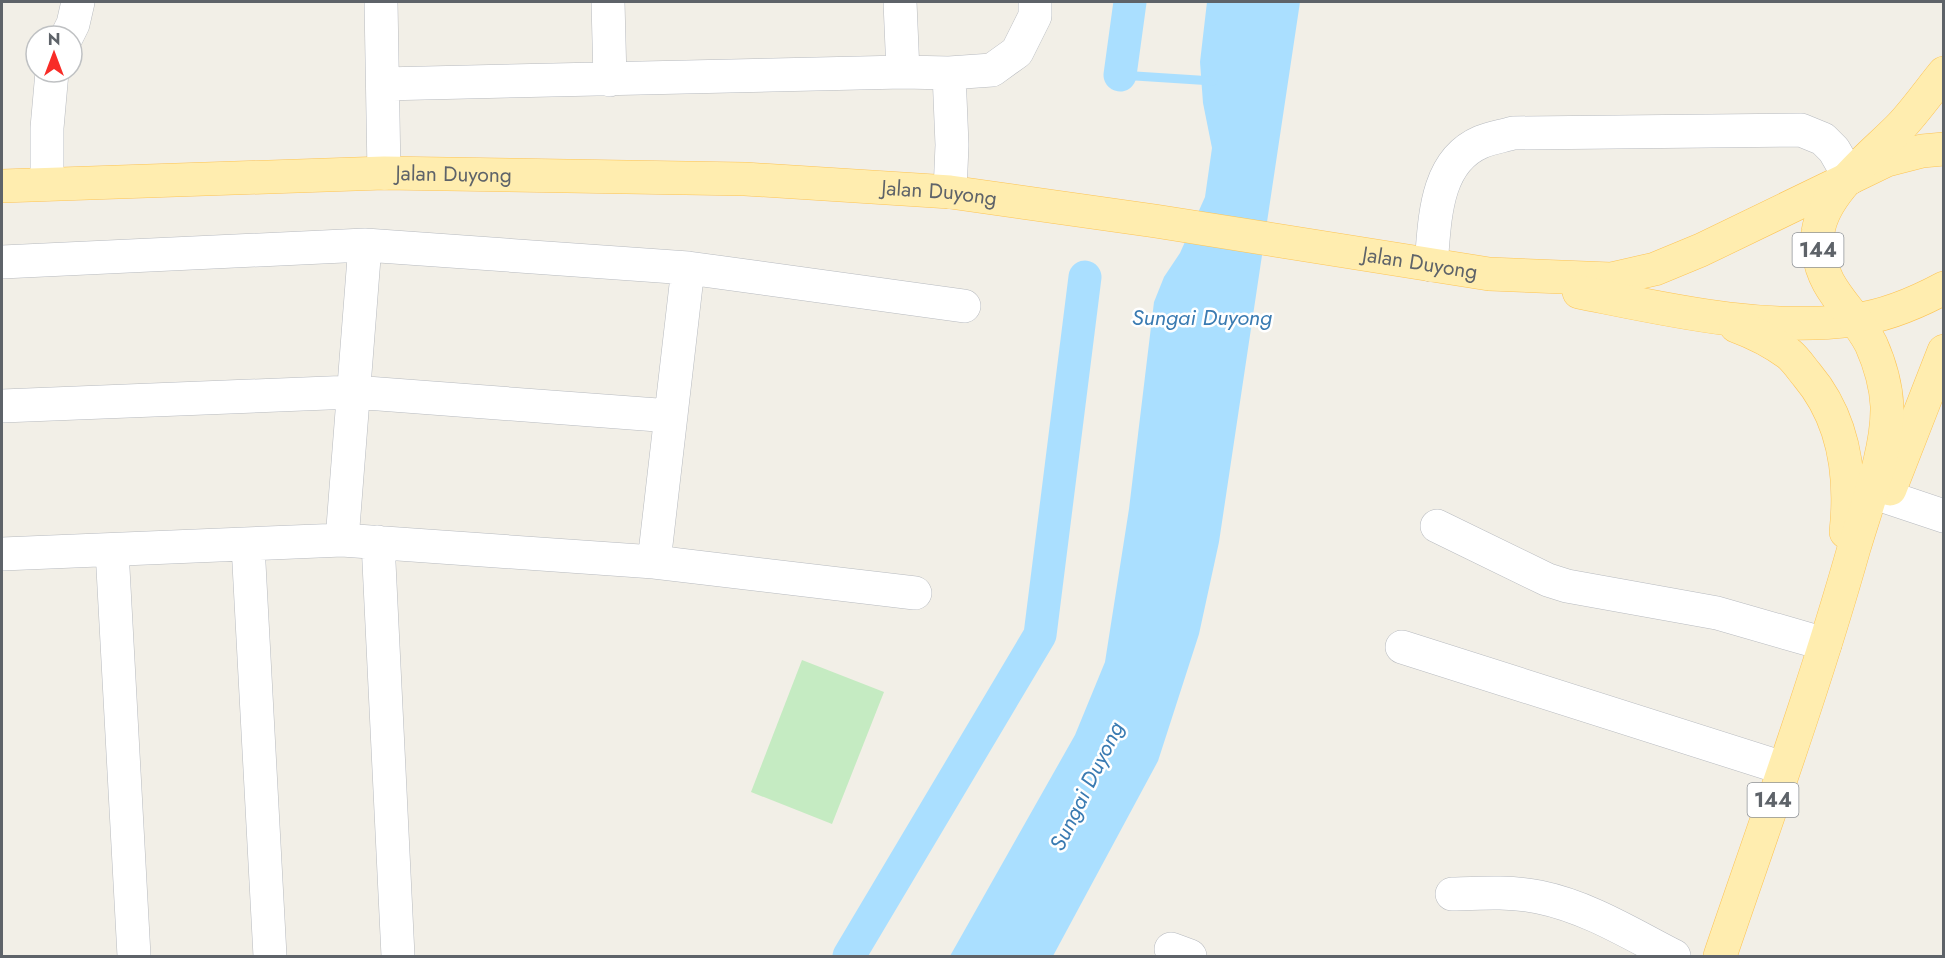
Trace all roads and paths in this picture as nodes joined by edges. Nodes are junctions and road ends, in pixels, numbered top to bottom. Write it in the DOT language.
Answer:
graph roads {
  1 [pos="78,2"];
  2 [pos="381,2"];
  3 [pos="608,2"];
  4 [pos="900,2"];
  5 [pos="1035,2"];
  6 [pos="73,24"];
  7 [pos="903,72"];
  8 [pos="949,73"];
  9 [pos="1944,73"];
  10 [pos="610,80"];
  11 [pos="51,84"];
  12 [pos="383,84"];
  13 [pos="1944,149"];
  14 [pos="384,173"];
  15 [pos="1850,178"];
  16 [pos="48,184"];
  17 [pos="2,186"];
  18 [pos="950,192"];
  19 [pos="364,245"];
  20 [pos="2,262"];
  21 [pos="1431,265"];
  22 [pos="688,267"];
  23 [pos="1489,274"];
  24 [pos="1944,288"];
  25 [pos="964,306"];
  26 [pos="1715,318"];
  27 [pos="1856,320"];
  28 [pos="1944,351"];
  29 [pos="1944,380"];
  30 [pos="353,392"];
  31 [pos="2,406"];
  32 [pos="671,416"];
  33 [pos="1917,424"];
  34 [pos="1887,497"];
  35 [pos="1944,516"];
  36 [pos="1437,526"];
  37 [pos="342,540"];
  38 [pos="378,542"];
  39 [pos="248,545"];
  40 [pos="112,550"];
  41 [pos="2,554"];
  42 [pos="654,562"];
  43 [pos="915,593"];
  44 [pos="1838,606"];
  45 [pos="1825,644"];
  46 [pos="1402,647"];
  47 [pos="1783,768"];
  48 [pos="1452,894"];
  49 [pos="134,957"];
  50 [pos="270,957"];
  51 [pos="398,957"];
  52 [pos="1674,957"];
  53 [pos="1720,957"];
  1 -- 6 [label="street"];
  2 -- 12 [label="street"];
  3 -- 10 [label="street"];
  4 -- 7 [label="street"];
  5 -- 8 [label="street"];
  7 -- 8 [label="street"];
  7 -- 10 [label="street"];
  8 -- 18 [label="street"];
  9 -- 15 [label="main road, 144"];
  10 -- 12 [label="street"];
  11 -- 16 [label="street"];
  12 -- 14 [label="street"];
  13 -- 15 [label="main road, 144"];
  14 -- 16 [label="main road, Jalan Duyong"];
  14 -- 18 [label="main road, Jalan Duyong"];
  15 -- 21 [label="street"];
  15 -- 23 [label="main road, Jalan Duyong"];
  15 -- 27 [label="main road, 144"];
  16 -- 17 [label="main road, Jalan Duyong"];
  18 -- 21 [label="main road, Jalan Duyong"];
  19 -- 20 [label="street"];
  19 -- 22 [label="street"];
  19 -- 30 [label="street"];
  21 -- 23 [label="main road, Jalan Duyong"];
  22 -- 25 [label="street"];
  22 -- 32 [label="street"];
  23 -- 26 [label="main road"];
  24 -- 27 [label="main road"];
  26 -- 27 [label="main road"];
  26 -- 44 [label="main road"];
  27 -- 44 [label="main road, 144"];
  28 -- 33 [label="main road, 144"];
  29 -- 33 [label="main road"];
  30 -- 31 [label="street"];
  30 -- 32 [label="street"];
  30 -- 37 [label="street"];
  32 -- 42 [label="street"];
  33 -- 34 [label="main road, 144"];
  34 -- 35 [label="street"];
  34 -- 44 [label="main road, 144"];
  36 -- 45 [label="street"];
  37 -- 38 [label="street"];
  37 -- 39 [label="street"];
  38 -- 42 [label="street"];
  38 -- 51 [label="street"];
  39 -- 40 [label="street"];
  39 -- 50 [label="street"];
  40 -- 41 [label="street"];
  40 -- 49 [label="street"];
  42 -- 43 [label="street"];
  44 -- 45 [label="main road, 144"];
  45 -- 47 [label="main road, 144"];
  46 -- 47 [label="street"];
  47 -- 53 [label="main road, 144"];
  48 -- 52 [label="street"];
}
